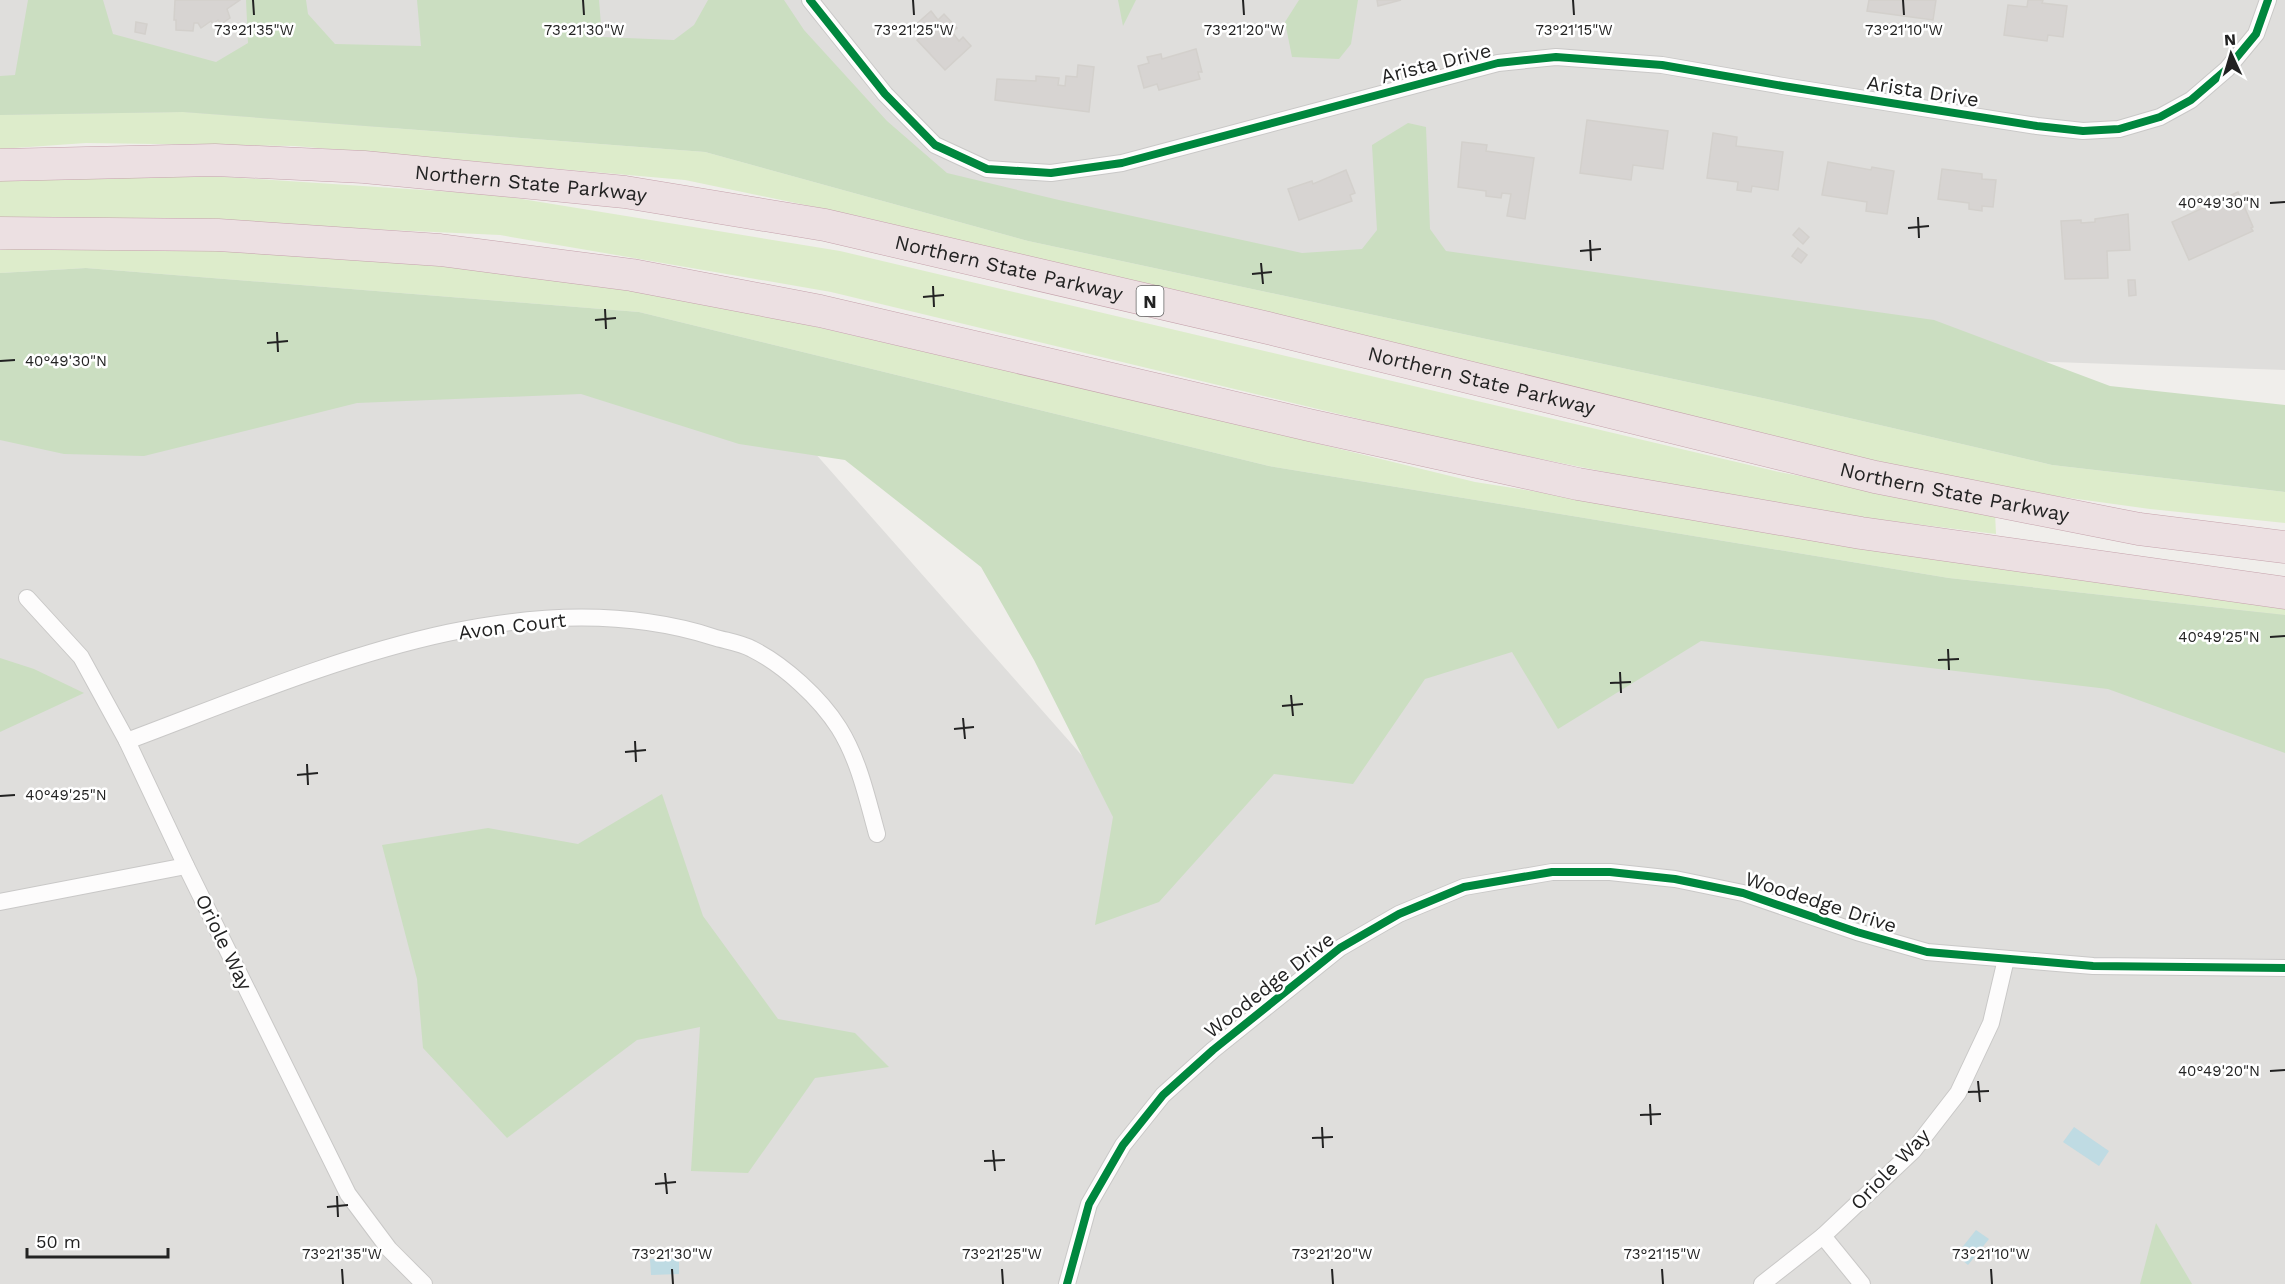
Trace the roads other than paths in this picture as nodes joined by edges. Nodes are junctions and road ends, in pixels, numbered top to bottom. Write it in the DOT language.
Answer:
graph roads {
  1 [pos="810,0"];
  2 [pos="2268,0"];
  3 [pos="0,165"];
  4 [pos="0,233"];
  5 [pos="2285,547"];
  6 [pos="2285,593"];
  7 [pos="27,598"];
  8 [pos="127,741"];
  9 [pos="877,834"];
  10 [pos="186,866"];
  11 [pos="0,902"];
  12 [pos="2006,959"];
  13 [pos="2285,968"];
  14 [pos="1823,1236"];
  15 [pos="424,1284"];
  16 [pos="1067,1284"];
  17 [pos="1762,1284"];
  18 [pos="1862,1284"];
  1 -- 2 [label="street, Arista Drive"];
  3 -- 5 [label="highway, Northern State Parkway / N"];
  4 -- 6 [label="highway"];
  7 -- 8 [label="street, Oriole Way"];
  8 -- 9 [label="street, Avon Court"];
  8 -- 10 [label="street, Oriole Way"];
  10 -- 11 [label="street"];
  10 -- 15 [label="street, Oriole Way"];
  12 -- 13 [label="street, Woodedge Drive"];
  12 -- 14 [label="street, Oriole Way"];
  12 -- 16 [label="street, Woodedge Drive"];
  14 -- 17 [label="street, Oriole Way"];
  14 -- 18 [label="street"];
}
